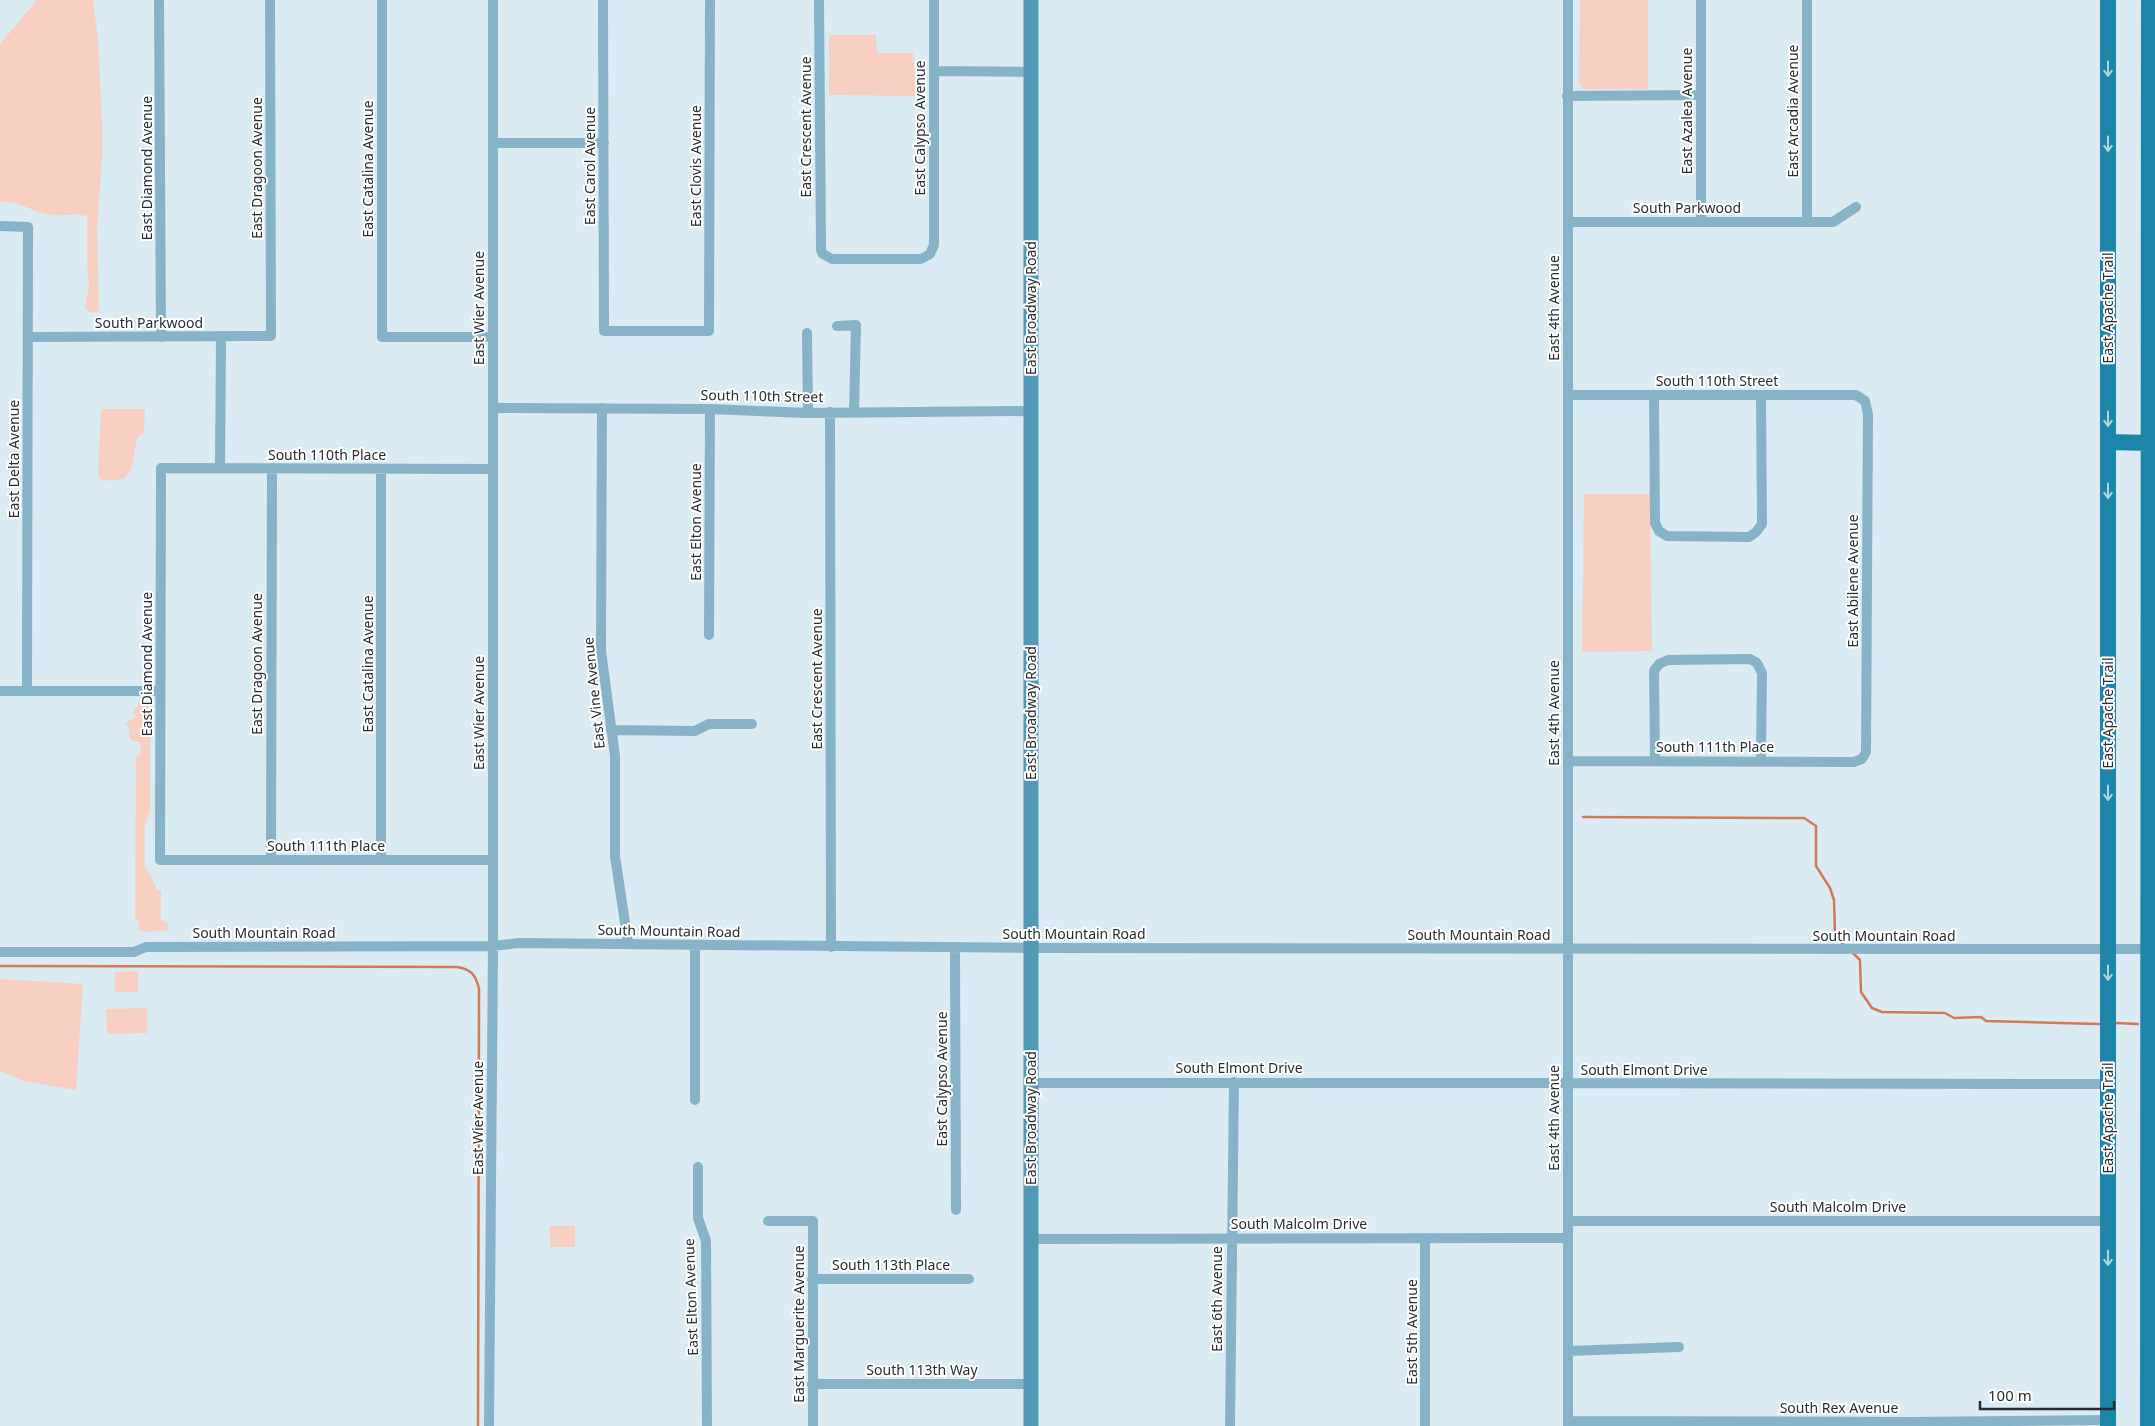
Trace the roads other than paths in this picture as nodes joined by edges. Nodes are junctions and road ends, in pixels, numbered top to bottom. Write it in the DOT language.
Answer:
graph roads {
  1 [pos="159,0"];
  2 [pos="270,0"];
  3 [pos="382,0"];
  4 [pos="493,0"];
  5 [pos="604,0"];
  6 [pos="710,0"];
  7 [pos="819,0"];
  8 [pos="934,0"];
  9 [pos="1031,0"];
  10 [pos="1568,0"];
  11 [pos="1701,0"];
  12 [pos="1807,0"];
  13 [pos="2108,0"];
  14 [pos="2139,0"];
  15 [pos="2149,0"];
  16 [pos="2149,56"];
  17 [pos="934,71"];
  18 [pos="1031,72"];
  19 [pos="1701,95"];
  20 [pos="1568,96"];
  21 [pos="493,143"];
  22 [pos="604,143"];
  23 [pos="1856,207"];
  24 [pos="1568,222"];
  25 [pos="1701,222"];
  26 [pos="1807,222"];
  27 [pos="0,226"];
  28 [pos="930,254"];
  29 [pos="837,326"];
  30 [pos="604,331"];
  31 [pos="807,333"];
  32 [pos="221,336"];
  33 [pos="271,336"];
  34 [pos="28,337"];
  35 [pos="161,337"];
  36 [pos="493,337"];
  37 [pos="1654,395"];
  38 [pos="1761,395"];
  39 [pos="1568,396"];
  40 [pos="1865,401"];
  41 [pos="493,408"];
  42 [pos="602,408"];
  43 [pos="710,408"];
  44 [pos="1031,410"];
  45 [pos="830,412"];
  46 [pos="854,412"];
  47 [pos="808,413"];
  48 [pos="2108,442"];
  49 [pos="2149,444"];
  50 [pos="161,468"];
  51 [pos="220,468"];
  52 [pos="272,468"];
  53 [pos="382,469"];
  54 [pos="493,469"];
  55 [pos="709,635"];
  56 [pos="0,691"];
  57 [pos="27,691"];
  58 [pos="160,691"];
  59 [pos="752,724"];
  60 [pos="611,730"];
  61 [pos="1761,760"];
  62 [pos="1862,760"];
  63 [pos="1568,761"];
  64 [pos="1655,761"];
  65 [pos="160,860"];
  66 [pos="270,860"];
  67 [pos="381,860"];
  68 [pos="493,860"];
  69 [pos="628,943"];
  70 [pos="695,945"];
  71 [pos="493,946"];
  72 [pos="831,947"];
  73 [pos="955,948"];
  74 [pos="1031,948"];
  75 [pos="1568,949"];
  76 [pos="2152,949"];
  77 [pos="2108,950"];
  78 [pos="0,952"];
  79 [pos="1234,1082"];
  80 [pos="1031,1083"];
  81 [pos="1568,1084"];
  82 [pos="2107,1084"];
  83 [pos="696,1100"];
  84 [pos="698,1167"];
  85 [pos="956,1210"];
  86 [pos="768,1221"];
  87 [pos="1568,1221"];
  88 [pos="2108,1221"];
  89 [pos="1231,1238"];
  90 [pos="1425,1238"];
  91 [pos="1568,1238"];
  92 [pos="1031,1239"];
  93 [pos="812,1279"];
  94 [pos="969,1279"];
  95 [pos="1679,1347"];
  96 [pos="1568,1351"];
  97 [pos="812,1384"];
  98 [pos="1031,1384"];
  99 [pos="2108,1423"];
  100 [pos="1568,1424"];
  101 [pos="1911,1424"];
  102 [pos="489,1426"];
  103 [pos="707,1426"];
  104 [pos="812,1426"];
  105 [pos="1031,1426"];
  106 [pos="1230,1426"];
  107 [pos="1425,1426"];
  108 [pos="2148,1426"];
  1 -- 35 [label="street, East Diamond Avenue"];
  2 -- 33 [label="street, East Dragoon Avenue"];
  3 -- 36 [label="street, East Catalina Avenue"];
  4 -- 21 [label="street, East Wier Avenue"];
  5 -- 22 [label="street, East Carol Avenue"];
  6 -- 30 [label="street, East Clovis Avenue"];
  7 -- 28 [label="street, East Crescent Avenue"];
  8 -- 17 [label="street, East Calypso Avenue"];
  9 -- 18 [label="main road, East Broadway Road"];
  10 -- 20 [label="street, East 4th Avenue"];
  11 -- 19 [label="street, East Azalea Avenue"];
  12 -- 26 [label="street, East Arcadia Avenue"];
  13 -- 48 [label="main road, East Apache Trail, one-way"];
  14 -- 16 [label="main road"];
  15 -- 16 [label="main road"];
  16 -- 49 [label="main road"];
  17 -- 18 [label="street"];
  17 -- 28 [label="street, East Calypso Avenue"];
  18 -- 44 [label="main road, East Broadway Road"];
  19 -- 20 [label="street"];
  19 -- 25 [label="street, East Azalea Avenue"];
  20 -- 24 [label="street, East 4th Avenue"];
  21 -- 22 [label="street"];
  21 -- 36 [label="street, East Wier Avenue"];
  22 -- 30 [label="street, East Carol Avenue"];
  23 -- 26 [label="street, South Parkwood"];
  24 -- 25 [label="street, South Parkwood"];
  24 -- 39 [label="street, East 4th Avenue"];
  25 -- 26 [label="street, South Parkwood"];
  27 -- 34 [label="street, East Delta Avenue"];
  29 -- 46 [label="street"];
  31 -- 47 [label="street"];
  32 -- 33 [label="street, South Parkwood"];
  32 -- 35 [label="street, South Parkwood"];
  32 -- 51 [label="street"];
  34 -- 35 [label="street, South Parkwood"];
  34 -- 57 [label="street, East Delta Avenue"];
  36 -- 41 [label="street, East Wier Avenue"];
  37 -- 38 [label="street, South 110th Street"];
  37 -- 38 [label="street"];
  37 -- 39 [label="street, South 110th Street"];
  38 -- 40 [label="street, South 110th Street"];
  39 -- 63 [label="street, East 4th Avenue"];
  40 -- 62 [label="street, East Abilene Avenue"];
  41 -- 42 [label="street, South 110th Street"];
  41 -- 54 [label="street, East Wier Avenue"];
  42 -- 43 [label="street, South 110th Street"];
  42 -- 60 [label="street, East Vine Avenue"];
  43 -- 47 [label="street, South 110th Street"];
  43 -- 55 [label="street, East Elton Avenue"];
  44 -- 46 [label="street, South 110th Street"];
  44 -- 74 [label="main road, East Broadway Road"];
  45 -- 46 [label="street, South 110th Street"];
  45 -- 47 [label="street, South 110th Street"];
  45 -- 72 [label="street, East Crescent Avenue"];
  48 -- 49 [label="main road"];
  48 -- 77 [label="main road, East Apache Trail, one-way"];
  49 -- 76 [label="main road"];
  50 -- 51 [label="street, South 110th Place"];
  50 -- 58 [label="street, East Diamond Avenue"];
  51 -- 52 [label="street, South 110th Place"];
  52 -- 53 [label="street, South 110th Place"];
  52 -- 66 [label="street, East Dragoon Avenue"];
  53 -- 54 [label="street, South 110th Place"];
  53 -- 67 [label="street, East Catalina Avenue"];
  54 -- 68 [label="street, East Wier Avenue"];
  56 -- 57 [label="street"];
  57 -- 58 [label="street"];
  58 -- 65 [label="street, East Diamond Avenue"];
  59 -- 60 [label="street"];
  60 -- 69 [label="street, East Vine Avenue"];
  61 -- 62 [label="street, South 111th Place"];
  61 -- 64 [label="street, South 111th Place"];
  61 -- 64 [label="street"];
  63 -- 64 [label="street, South 111th Place"];
  63 -- 75 [label="street, East 4th Avenue"];
  65 -- 66 [label="street, South 111th Place"];
  66 -- 67 [label="street, South 111th Place"];
  67 -- 68 [label="street, South 111th Place"];
  68 -- 71 [label="street, East Wier Avenue"];
  69 -- 70 [label="street, South Mountain Road"];
  69 -- 71 [label="street, South Mountain Road"];
  70 -- 72 [label="street, South Mountain Road"];
  70 -- 83 [label="street"];
  71 -- 78 [label="street, South Mountain Road"];
  71 -- 102 [label="street, East Wier Avenue"];
  72 -- 73 [label="street, South Mountain Road"];
  73 -- 74 [label="street, South Mountain Road"];
  73 -- 85 [label="street, East Calypso Avenue"];
  74 -- 75 [label="street, South Mountain Road"];
  74 -- 80 [label="main road, East Broadway Road"];
  75 -- 77 [label="street, South Mountain Road"];
  75 -- 81 [label="street, East 4th Avenue"];
  76 -- 77 [label="street, South Mountain Road"];
  76 -- 108 [label="main road"];
  77 -- 82 [label="main road, East Apache Trail, one-way"];
  79 -- 80 [label="street, South Elmont Drive"];
  79 -- 81 [label="street, South Elmont Drive"];
  79 -- 89 [label="street, East 6th Avenue"];
  80 -- 92 [label="main road, East Broadway Road"];
  81 -- 82 [label="street, South Elmont Drive"];
  81 -- 87 [label="street, East 4th Avenue"];
  82 -- 88 [label="main road, East Apache Trail"];
  84 -- 103 [label="street, East Elton Avenue"];
  86 -- 93 [label="street, East Marguerite Avenue"];
  87 -- 88 [label="street, South Malcolm Drive"];
  87 -- 91 [label="street, East 4th Avenue"];
  88 -- 99 [label="main road, East Apache Trail, one-way"];
  89 -- 90 [label="street, South Malcolm Drive"];
  89 -- 92 [label="street, South Malcolm Drive"];
  89 -- 106 [label="street, East 6th Avenue"];
  90 -- 91 [label="street, South Malcolm Drive"];
  90 -- 107 [label="street, East 5th Avenue"];
  91 -- 96 [label="street, East 4th Avenue"];
  92 -- 98 [label="main road, East Broadway Road"];
  93 -- 94 [label="street, South 113th Place"];
  93 -- 97 [label="street, East Marguerite Avenue"];
  95 -- 96 [label="street"];
  96 -- 100 [label="street, East 4th Avenue"];
  97 -- 98 [label="street, South 113th Way"];
  97 -- 104 [label="street, East Marguerite Avenue"];
  98 -- 105 [label="main road, East Broadway Road"];
  99 -- 101 [label="street, South Rex Avenue"];
  100 -- 101 [label="street, South Rex Avenue"];
}
